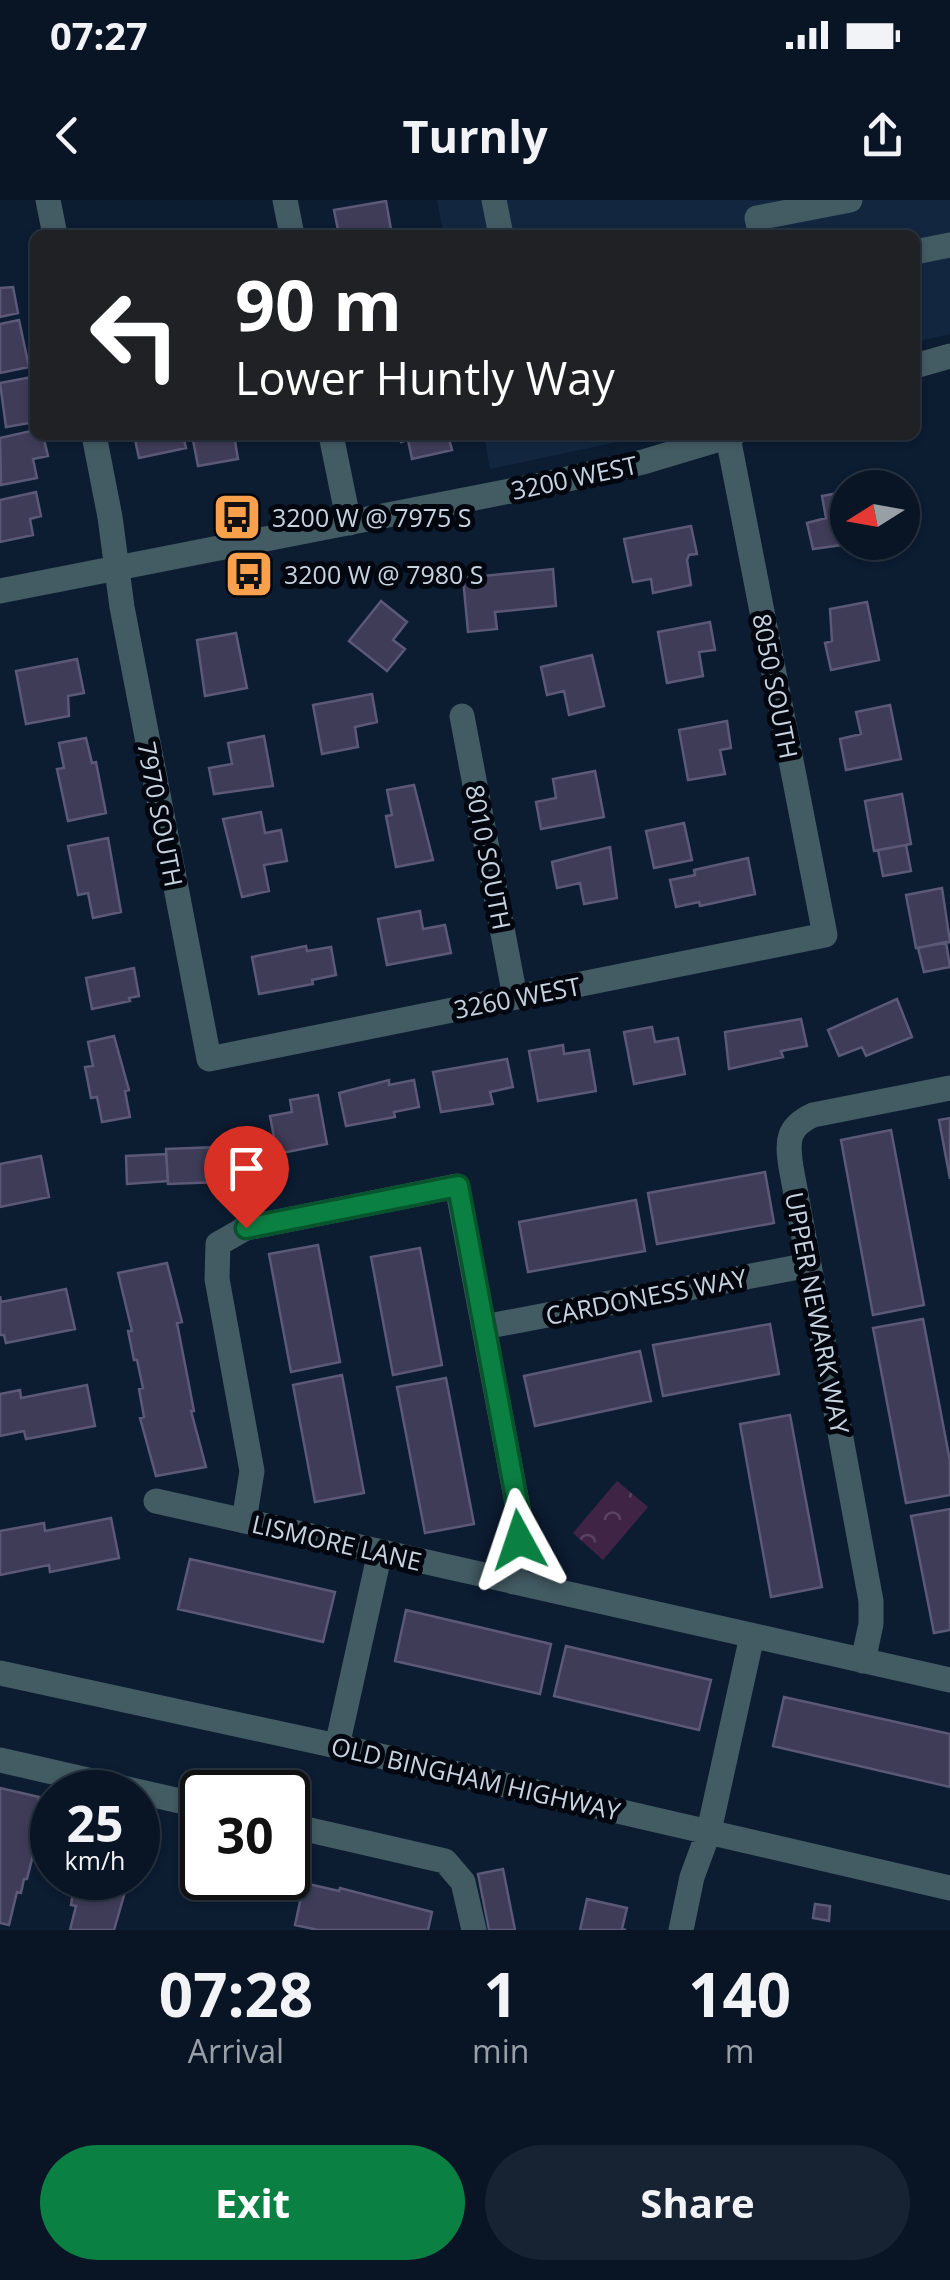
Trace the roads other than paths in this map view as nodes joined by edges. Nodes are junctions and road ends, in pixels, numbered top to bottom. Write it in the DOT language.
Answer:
graph roads {
  1 [pos="48,200"];
  2 [pos="286,200"];
  3 [pos="494,200"];
  4 [pos="850,200"];
  5 [pos="757,218"];
  6 [pos="54,230"];
  7 [pos="291,230"];
  8 [pos="500,230"];
  9 [pos="950,245"];
  10 [pos="920,251"];
  11 [pos="950,356"];
  12 [pos="920,365"];
  13 [pos="95,440"];
  14 [pos="332,440"];
  15 [pos="717,440"];
  16 [pos="732,440"];
  17 [pos="348,523"];
  18 [pos="115,569"];
  19 [pos="0,592"];
  20 [pos="462,716"];
  21 [pos="825,936"];
  22 [pos="516,997"];
  23 [pos="208,1059"];
  24 [pos="950,1088"];
  25 [pos="809,1265"];
  26 [pos="484,1327"];
  27 [pos="156,1501"];
  28 [pos="244,1521"];
  29 [pos="380,1552"];
  30 [pos="512,1582"];
  31 [pos="752,1636"];
  32 [pos="863,1661"];
  33 [pos="0,1673"];
  34 [pos="950,1680"];
  35 [pos="336,1746"];
  36 [pos="0,1760"];
  37 [pos="180,1801"];
  38 [pos="310,1831"];
  39 [pos="710,1831"];
  40 [pos="950,1888"];
  41 [pos="474,1930"];
  42 [pos="681,1930"];
  1 -- 6 [label="street"];
  2 -- 7 [label="street"];
  3 -- 8 [label="street"];
  4 -- 5 [label="street"];
  9 -- 10 [label="street"];
  11 -- 12 [label="street"];
  13 -- 18 [label="street, 7970 SOUTH"];
  14 -- 17 [label="street"];
  15 -- 17 [label="street, 3200 WEST"];
  16 -- 21 [label="street, 8050 SOUTH"];
  17 -- 18 [label="street, 3200 WEST"];
  18 -- 19 [label="street, 3200 WEST"];
  18 -- 23 [label="street, 7970 SOUTH"];
  20 -- 22 [label="street, 8010 SOUTH"];
  21 -- 22 [label="street, 3260 WEST"];
  22 -- 23 [label="street, 3260 WEST"];
  24 -- 25 [label="street, UPPER NEWARK WAY"];
  25 -- 26 [label="street, CARDONESS WAY"];
  25 -- 32 [label="street, UPPER NEWARK WAY"];
  26 -- 28 [label="street"];
  26 -- 30 [label="street"];
  27 -- 28 [label="street, LISMORE LANE"];
  28 -- 29 [label="street, LISMORE LANE"];
  29 -- 30 [label="street, LISMORE LANE"];
  29 -- 35 [label="street"];
  30 -- 31 [label="street, LISMORE LANE"];
  31 -- 32 [label="street, LISMORE LANE"];
  31 -- 39 [label="street"];
  32 -- 34 [label="street, LISMORE LANE"];
  33 -- 35 [label="street, OLD BINGHAM HIGHWAY"];
  35 -- 39 [label="street, OLD BINGHAM HIGHWAY"];
  36 -- 37 [label="street"];
  38 -- 41 [label="street"];
  39 -- 40 [label="street, OLD BINGHAM HIGHWAY"];
  39 -- 42 [label="street"];
}
